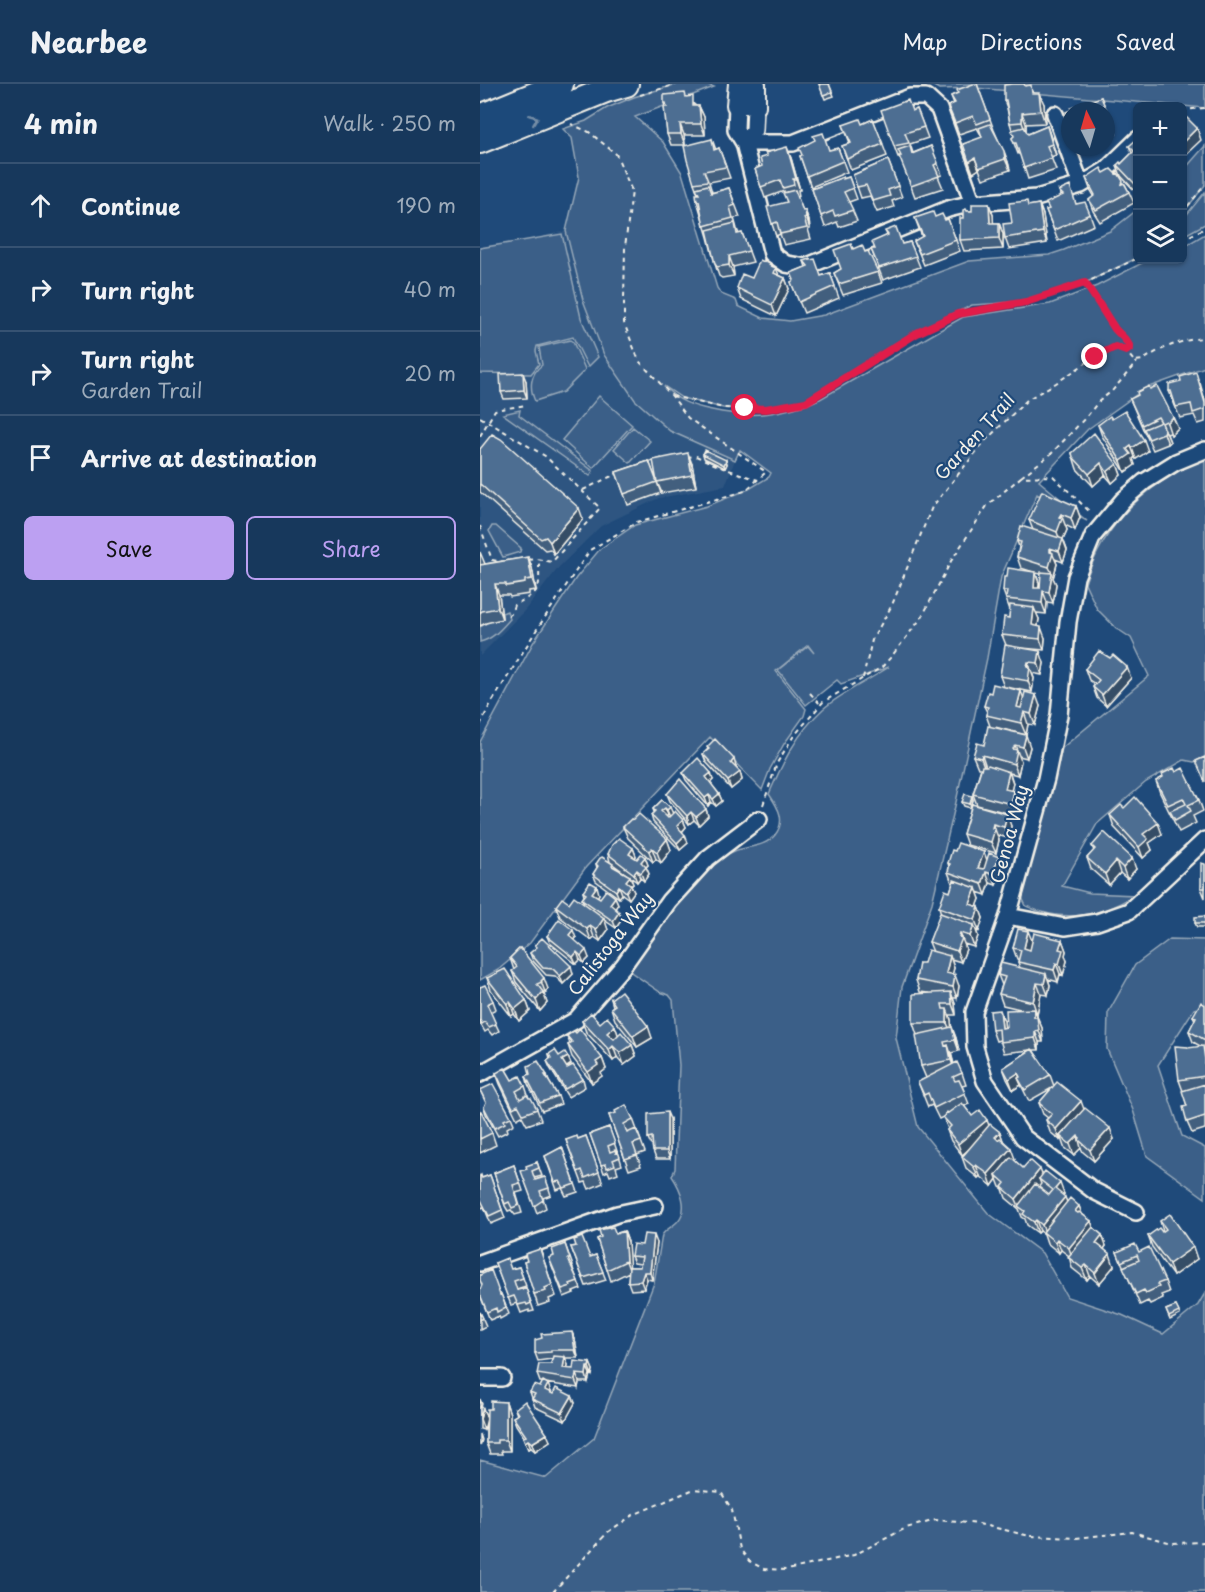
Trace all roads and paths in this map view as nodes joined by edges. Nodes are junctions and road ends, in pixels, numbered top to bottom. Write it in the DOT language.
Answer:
graph roads {
  1 [pos="561,84"];
  2 [pos="677,84"];
  3 [pos="739,84"];
  4 [pos="755,84"];
  5 [pos="630,90"];
  6 [pos="746,106"];
  7 [pos="1205,108"];
  8 [pos="1187,110"];
  9 [pos="1055,114"];
  10 [pos="480,117"];
  11 [pos="563,121"];
  12 [pos="480,141"];
  13 [pos="744,143"];
  14 [pos="1133,143"];
  15 [pos="1081,185"];
  16 [pos="1205,185"];
  17 [pos="973,203"];
  18 [pos="1184,210"];
  19 [pos="1205,228"];
  20 [pos="1187,237"];
  21 [pos="1133,262"];
  22 [pos="1085,283"];
  23 [pos="1205,338"];
  24 [pos="1126,351"];
  25 [pos="1137,361"];
  26 [pos="672,396"];
  27 [pos="526,405"];
  28 [pos="480,417"];
  29 [pos="487,423"];
  30 [pos="480,436"];
  31 [pos="1205,450"];
  32 [pos="672,457"];
  33 [pos="684,457"];
  34 [pos="640,465"];
  35 [pos="620,472"];
  36 [pos="1021,477"];
  37 [pos="758,480"];
  38 [pos="582,491"];
  39 [pos="1091,513"];
  40 [pos="480,526"];
  41 [pos="539,560"];
  42 [pos="518,561"];
  43 [pos="509,562"];
  44 [pos="508,616"];
  45 [pos="863,678"];
  46 [pos="810,693"];
  47 [pos="821,705"];
  48 [pos="480,723"];
  49 [pos="765,795"];
  50 [pos="759,819"];
  51 [pos="1205,840"];
  52 [pos="1008,916"];
  53 [pos="480,1074"];
  54 [pos="655,1206"];
  55 [pos="1136,1212"];
  56 [pos="480,1263"];
  57 [pos="480,1378"];
  58 [pos="502,1378"];
  59 [pos="1205,1542"];
  60 [pos="553,1592"];
  1 -- 10 [label="main road"];
  2 -- 5 [label="path"];
  3 -- 6 [label="street"];
  4 -- 6 [label="street"];
  12 -- 5 [label="main road, one-way"];
  6 -- 13 [label="street"];
  7 -- 8 [label="path"];
  9 -- 15 [label="street"];
  11 -- 26 [label="path"];
  13 -- 17 [label="street"];
  13 -- 17 [label="street"];
  14 -- 15 [label="street"];
  15 -- 17 [label="street"];
  16 -- 18 [label="path"];
  19 -- 20 [label="path"];
  21 -- 22 [label="path"];
  22 -- 24 [label="path"];
  22 -- 26 [label="path"];
  23 -- 25 [label="path"];
  24 -- 25 [label="path"];
  24 -- 45 [label="path, Garden Trail"];
  25 -- 36 [label="path"];
  26 -- 37 [label="path"];
  27 -- 29 [label="path"];
  28 -- 29 [label="path"];
  29 -- 30 [label="path"];
  29 -- 38 [label="path"];
  31 -- 52 [label="street, Genoa Way"];
  32 -- 34 [label="path"];
  33 -- 37 [label="path"];
  35 -- 38 [label="path"];
  36 -- 39 [label="path"];
  36 -- 45 [label="path"];
  37 -- 48 [label="path"];
  38 -- 41 [label="path"];
  40 -- 43 [label="path"];
  41 -- 42 [label="path"];
  41 -- 44 [label="path"];
  45 -- 47 [label="path"];
  46 -- 47 [label="path"];
  47 -- 49 [label="path"];
  50 -- 53 [label="street, Calistoga Way"];
  51 -- 52 [label="street"];
  52 -- 55 [label="street, Genoa Way"];
  54 -- 56 [label="street"];
  57 -- 58 [label="street"];
  59 -- 60 [label="path"];
}
